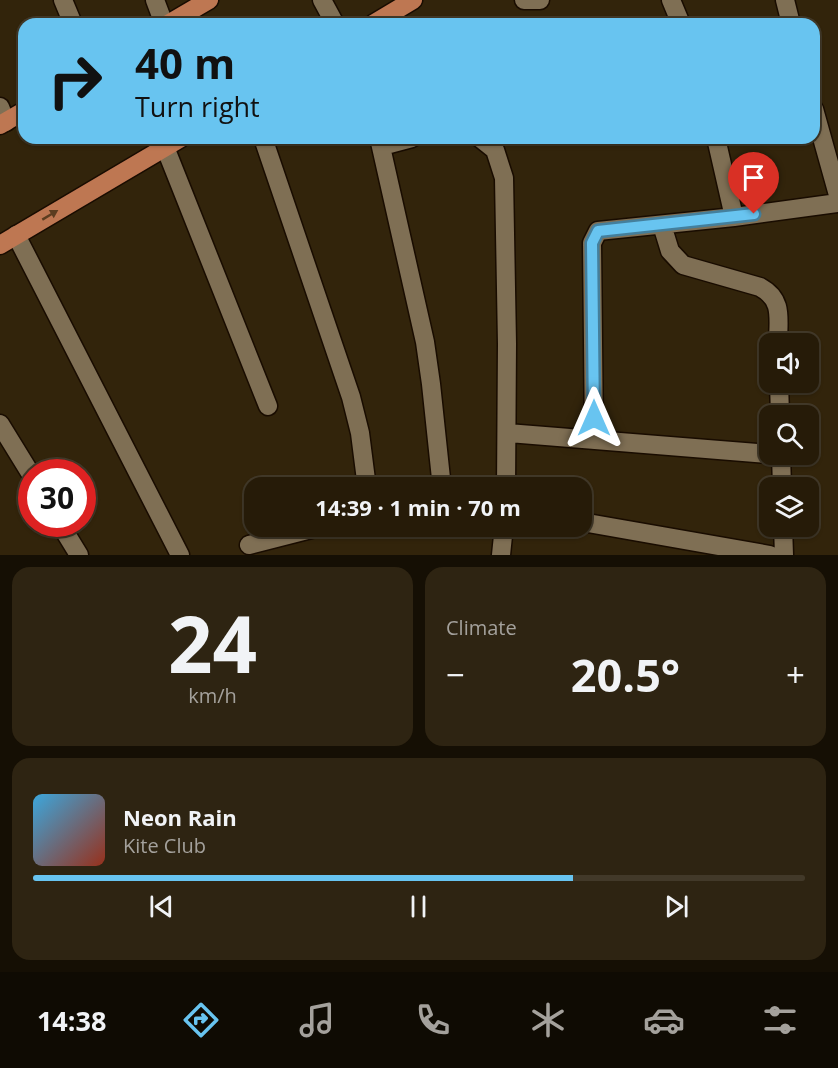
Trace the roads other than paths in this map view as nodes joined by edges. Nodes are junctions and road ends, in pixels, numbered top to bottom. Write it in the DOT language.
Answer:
graph roads {
  1 [pos="63,0"];
  2 [pos="155,0"];
  3 [pos="209,0"];
  4 [pos="322,0"];
  5 [pos="413,0"];
  6 [pos="524,0"];
  7 [pos="540,0"];
  8 [pos="671,0"];
  9 [pos="785,0"];
  10 [pos="70,18"];
  11 [pos="163,18"];
  12 [pos="177,18"];
  13 [pos="331,18"];
  14 [pos="383,18"];
  15 [pos="678,18"];
  16 [pos="790,18"];
  17 [pos="18,113"];
  18 [pos="2,118"];
  19 [pos="820,130"];
  20 [pos="171,144"];
  21 [pos="173,144"];
  22 [pos="265,144"];
  23 [pos="380,144"];
  24 [pos="488,144"];
  25 [pos="717,144"];
  26 [pos="838,195"];
  27 [pos="838,203"];
  28 [pos="734,217"];
  29 [pos="662,225"];
  30 [pos="16,235"];
  31 [pos="0,245"];
  32 [pos="778,333"];
  33 [pos="268,406"];
  34 [pos="0,424"];
  35 [pos="507,433"];
  36 [pos="594,440"];
  37 [pos="759,453"];
  38 [pos="22,459"];
  39 [pos="366,477"];
  40 [pos="441,477"];
  41 [pos="506,477"];
  42 [pos="592,524"];
  43 [pos="68,537"];
  44 [pos="281,537"];
  45 [pos="503,537"];
  46 [pos="783,537"];
  47 [pos="249,545"];
  48 [pos="80,555"];
  49 [pos="180,555"];
  50 [pos="501,555"];
  51 [pos="770,555"];
  52 [pos="784,555"];
  1 -- 10 [label="street"];
  2 -- 11 [label="street"];
  3 -- 12 [label="main road"];
  4 -- 13 [label="street"];
  5 -- 14 [label="main road"];
  6 -- 7 [label="street"];
  8 -- 15 [label="street"];
  9 -- 16 [label="street"];
  17 -- 18 [label="main road"];
  19 -- 26 [label="street"];
  30 -- 20 [label="main road, one-way"];
  21 -- 33 [label="street"];
  22 -- 39 [label="street"];
  23 -- 40 [label="street"];
  24 -- 35 [label="street"];
  25 -- 28 [label="street"];
  27 -- 28 [label="street"];
  28 -- 29 [label="street"];
  29 -- 32 [label="street"];
  29 -- 36 [label="street"];
  30 -- 31 [label="main road"];
  30 -- 49 [label="street"];
  34 -- 38 [label="street"];
  35 -- 36 [label="street"];
  35 -- 41 [label="street"];
  36 -- 37 [label="street"];
  42 -- 51 [label="street"];
  43 -- 48 [label="street"];
  44 -- 47 [label="street"];
  45 -- 50 [label="street"];
  46 -- 52 [label="street"];
}
